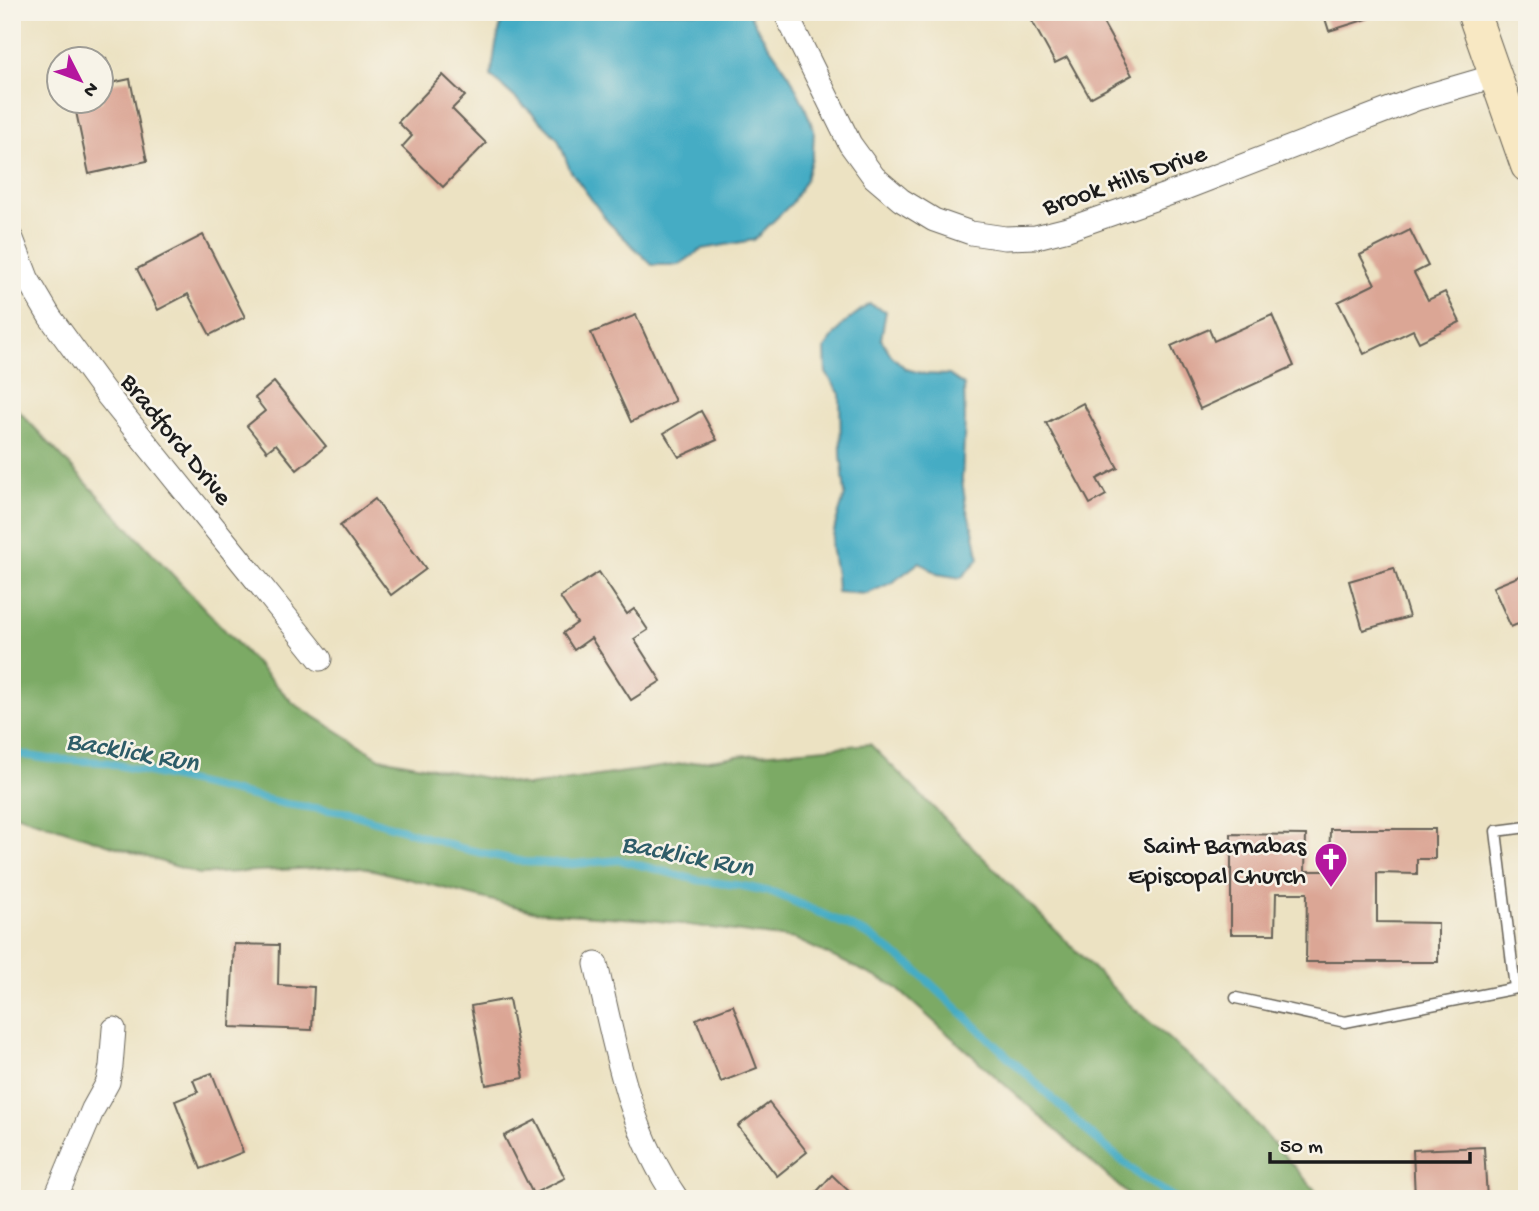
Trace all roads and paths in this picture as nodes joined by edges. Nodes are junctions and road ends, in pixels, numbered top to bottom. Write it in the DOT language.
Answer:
graph roads {
  1 [pos="785,12"];
  2 [pos="1473,12"];
  3 [pos="1495,76"];
  4 [pos="1527,166"];
  5 [pos="12,239"];
  6 [pos="320,659"];
  7 [pos="1527,827"];
  8 [pos="596,964"];
  9 [pos="1521,987"];
  10 [pos="1236,998"];
  11 [pos="114,1029"];
  12 [pos="55,1199"];
  13 [pos="677,1199"];
  1 -- 3 [label="street, Brook Hills Drive"];
  2 -- 3 [label="main road"];
  3 -- 4 [label="main road"];
  5 -- 6 [label="street, Bradford Drive"];
  7 -- 9 [label="lane"];
  8 -- 13 [label="street"];
  9 -- 10 [label="lane"];
  11 -- 12 [label="street"];
}
